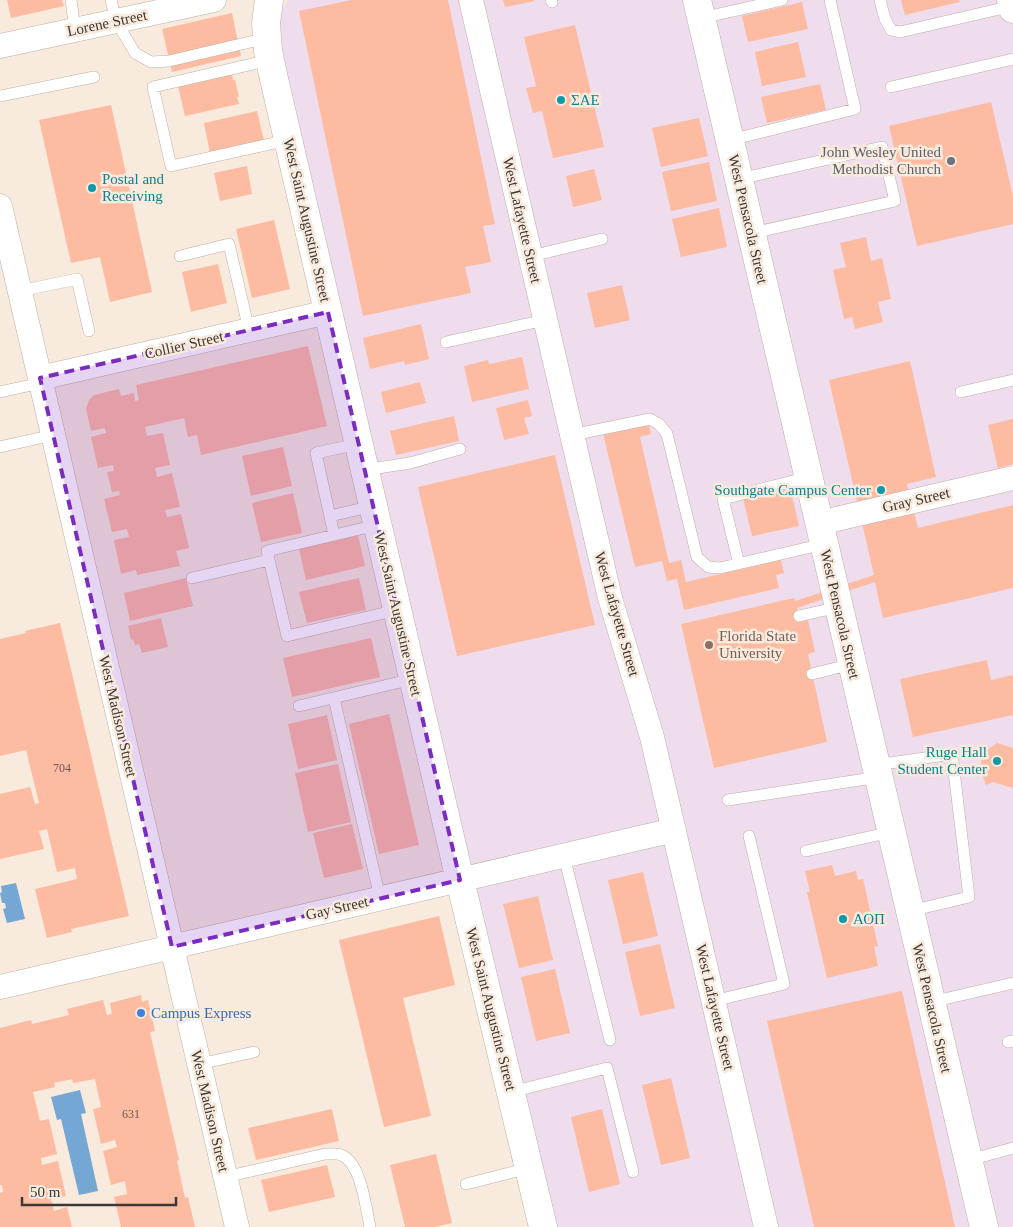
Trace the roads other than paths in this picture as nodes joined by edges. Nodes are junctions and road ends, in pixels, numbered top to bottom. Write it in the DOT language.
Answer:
graph roads {
  1 [pos="71,0"];
  2 [pos="214,0"];
  3 [pos="269,0"];
  4 [pos="471,0"];
  5 [pos="782,0"];
  6 [pos="830,0"];
  7 [pos="880,0"];
  8 [pos="1011,0"];
  9 [pos="1013,8"];
  10 [pos="699,9"];
  11 [pos="114,11"];
  12 [pos="75,30"];
  13 [pos="0,46"];
  14 [pos="269,49"];
  15 [pos="1013,59"];
  16 [pos="94,77"];
  17 [pos="891,87"];
  18 [pos="0,96"];
  19 [pos="288,140"];
  20 [pos="730,140"];
  21 [pos="739,179"];
  22 [pos="0,206"];
  23 [pos="752,233"];
  24 [pos="602,239"];
  25 [pos="180,256"];
  26 [pos="531,256"];
  27 [pos="20,291"];
  28 [pos="328,312"];
  29 [pos="545,320"];
  30 [pos="89,330"];
  31 [pos="250,330"];
  32 [pos="446,342"];
  33 [pos="40,380"];
  34 [pos="1013,380"];
  35 [pos="0,392"];
  36 [pos="961,392"];
  37 [pos="53,435"];
  38 [pos="572,435"];
  39 [pos="358,444"];
  40 [pos="0,446"];
  41 [pos="460,449"];
  42 [pos="364,470"];
  43 [pos="809,477"];
  44 [pos="1013,478"];
  45 [pos="375,515"];
  46 [pos="330,516"];
  47 [pos="822,533"];
  48 [pos="334,535"];
  49 [pos="269,560"];
  50 [pos="739,564"];
  51 [pos="192,578"];
  52 [pos="838,607"];
  53 [pos="397,610"];
  54 [pos="799,616"];
  55 [pos="854,670"];
  56 [pos="812,674"];
  57 [pos="413,680"];
  58 [pos="334,698"];
  59 [pos="299,706"];
  60 [pos="877,771"];
  61 [pos="728,800"];
  62 [pos="674,830"];
  63 [pos="891,832"];
  64 [pos="749,836"];
  65 [pos="806,851"];
  66 [pos="564,856"];
  67 [pos="460,880"];
  68 [pos="380,898"];
  69 [pos="910,911"];
  70 [pos="172,947"];
  71 [pos="1013,983"];
  72 [pos="0,987"];
  73 [pos="713,1001"];
  74 [pos="931,1002"];
  75 [pos="610,1040"];
  76 [pos="254,1052"];
  77 [pos="199,1064"];
  78 [pos="511,1092"];
  79 [pos="1013,1148"];
  80 [pos="968,1160"];
  81 [pos="529,1168"];
  82 [pos="633,1172"];
  83 [pos="225,1177"];
  84 [pos="466,1184"];
  85 [pos="236,1227"];
  86 [pos="370,1227"];
  87 [pos="543,1227"];
  88 [pos="766,1227"];
  89 [pos="984,1227"];
  1 -- 12 [label="lane"];
  2 -- 11 [label="street, Lorene Street"];
  3 -- 14 [label="main road, West Saint Augustine Street"];
  4 -- 26 [label="street, West Lafayette Street"];
  5 -- 10 [label="lane"];
  6 -- 20 [label="lane"];
  7 -- 9 [label="lane"];
  8 -- 9 [label="main road"];
  10 -- 20 [label="main road, West Pensacola Street"];
  11 -- 12 [label="street, Lorene Street"];
  11 -- 14 [label="lane"];
  12 -- 13 [label="street, Lorene Street"];
  14 -- 19 [label="main road, West Saint Augustine Street"];
  14 -- 19 [label="lane"];
  15 -- 17 [label="lane"];
  16 -- 18 [label="lane"];
  19 -- 28 [label="main road, West Saint Augustine Street"];
  20 -- 21 [label="main road, West Pensacola Street"];
  21 -- 23 [label="main road, West Pensacola Street"];
  21 -- 23 [label="lane"];
  22 -- 27 [label="street, West Madison Street"];
  23 -- 43 [label="main road, West Pensacola Street"];
  24 -- 26 [label="lane"];
  25 -- 31 [label="lane"];
  26 -- 29 [label="street, West Lafayette Street"];
  27 -- 30 [label="lane"];
  27 -- 33 [label="street, West Madison Street"];
  28 -- 31 [label="street, Collier Street"];
  28 -- 39 [label="main road, West Saint Augustine Street"];
  29 -- 32 [label="lane"];
  29 -- 38 [label="street, West Lafayette Street"];
  31 -- 33 [label="street, Collier Street"];
  33 -- 35 [label="lane"];
  33 -- 37 [label="street, West Madison Street"];
  34 -- 36 [label="lane"];
  37 -- 40 [label="lane"];
  37 -- 70 [label="street, West Madison Street"];
  38 -- 50 [label="lane"];
  38 -- 62 [label="street, West Lafayette Street"];
  39 -- 42 [label="main road, West Saint Augustine Street"];
  39 -- 46 [label="lane"];
  41 -- 42 [label="lane"];
  42 -- 45 [label="main road, West Saint Augustine Street"];
  43 -- 47 [label="main road, West Pensacola Street"];
  43 -- 50 [label="lane"];
  44 -- 47 [label="street, Gray Street"];
  45 -- 46 [label="lane"];
  45 -- 48 [label="lane"];
  45 -- 53 [label="main road, West Saint Augustine Street"];
  46 -- 48 [label="lane"];
  47 -- 50 [label="lane"];
  47 -- 52 [label="main road, West Pensacola Street"];
  48 -- 49 [label="lane"];
  49 -- 51 [label="lane"];
  49 -- 53 [label="lane"];
  52 -- 54 [label="lane"];
  52 -- 55 [label="main road, West Pensacola Street"];
  53 -- 57 [label="main road, West Saint Augustine Street"];
  55 -- 56 [label="lane"];
  55 -- 60 [label="main road, West Pensacola Street"];
  57 -- 58 [label="lane"];
  57 -- 67 [label="main road, West Saint Augustine Street"];
  58 -- 59 [label="lane"];
  58 -- 68 [label="lane"];
  60 -- 61 [label="lane"];
  60 -- 63 [label="main road, West Pensacola Street"];
  60 -- 69 [label="lane"];
  62 -- 66 [label="street, Gay Street"];
  62 -- 73 [label="street, West Lafayette Street"];
  63 -- 65 [label="lane"];
  63 -- 69 [label="main road, West Pensacola Street"];
  64 -- 73 [label="lane"];
  66 -- 67 [label="street, Gay Street"];
  66 -- 75 [label="lane"];
  67 -- 68 [label="street, Gay Street"];
  67 -- 78 [label="main road, West Saint Augustine Street"];
  68 -- 70 [label="street, Gay Street"];
  69 -- 74 [label="main road, West Pensacola Street"];
  70 -- 72 [label="street, Gay Street"];
  70 -- 77 [label="street, West Madison Street"];
  71 -- 74 [label="lane"];
  73 -- 88 [label="street, West Lafayette Street"];
  74 -- 80 [label="main road, West Pensacola Street"];
  76 -- 77 [label="lane"];
  77 -- 83 [label="street, West Madison Street"];
  78 -- 81 [label="main road, West Saint Augustine Street"];
  78 -- 82 [label="lane"];
  79 -- 80 [label="lane"];
  80 -- 89 [label="main road, West Pensacola Street"];
  81 -- 84 [label="lane"];
  81 -- 87 [label="main road, West Saint Augustine Street"];
  83 -- 85 [label="street, West Madison Street"];
  83 -- 86 [label="lane"];
}
